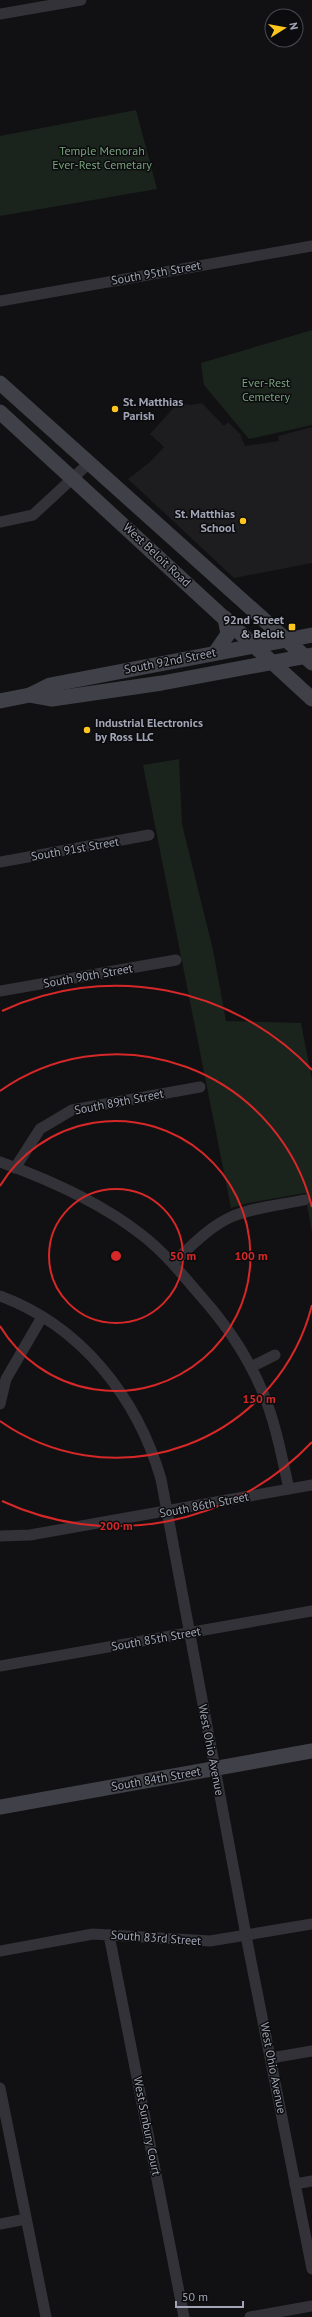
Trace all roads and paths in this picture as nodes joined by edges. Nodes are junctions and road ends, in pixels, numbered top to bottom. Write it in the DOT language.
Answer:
graph roads {
  1 [pos="81,0"];
  2 [pos="0,14"];
  3 [pos="312,246"];
  4 [pos="0,301"];
  5 [pos="0,383"];
  6 [pos="0,412"];
  7 [pos="89,463"];
  8 [pos="73,478"];
  9 [pos="0,522"];
  10 [pos="225,618"];
  11 [pos="312,635"];
  12 [pos="286,640"];
  13 [pos="254,646"];
  14 [pos="215,653"];
  15 [pos="310,658"];
  16 [pos="273,663"];
  17 [pos="30,695"];
  18 [pos="312,699"];
  19 [pos="0,700"];
  20 [pos="149,835"];
  21 [pos="0,862"];
  22 [pos="176,960"];
  23 [pos="0,991"];
  24 [pos="200,1087"];
  25 [pos="0,1162"];
  26 [pos="15,1168"];
  27 [pos="304,1200"];
  28 [pos="173,1263"];
  29 [pos="0,1296"];
  30 [pos="42,1317"];
  31 [pos="275,1355"];
  32 [pos="251,1367"];
  33 [pos="0,1404"];
  34 [pos="312,1485"];
  35 [pos="289,1489"];
  36 [pos="167,1512"];
  37 [pos="0,1536"];
  38 [pos="312,1611"];
  39 [pos="189,1633"];
  40 [pos="0,1666"];
  41 [pos="312,1751"];
  42 [pos="215,1768"];
  43 [pos="0,1807"];
  44 [pos="312,1924"];
  45 [pos="109,1935"];
  46 [pos="246,1935"];
  47 [pos="0,1951"];
  48 [pos="312,2052"];
  49 [pos="271,2058"];
  50 [pos="0,2088"];
  51 [pos="312,2181"];
  52 [pos="295,2184"];
  53 [pos="26,2219"];
  54 [pos="0,2224"];
  55 [pos="312,2269"];
  56 [pos="312,2306"];
  57 [pos="46,2317"];
  58 [pos="184,2317"];
  59 [pos="250,2317"];
  1 -- 2 [label="street"];
  3 -- 4 [label="street, South 95th Street"];
  5 -- 7 [label="main road, West Beloit Road"];
  6 -- 8 [label="main road, West Beloit Road"];
  7 -- 8 [label="street"];
  7 -- 12 [label="main road, West Beloit Road"];
  8 -- 9 [label="street"];
  8 -- 10 [label="main road, West Beloit Road"];
  10 -- 13 [label="main road, West Beloit Road"];
  10 -- 14 [label="main road"];
  11 -- 12 [label="main road, South 92nd Street"];
  12 -- 13 [label="main road, South 92nd Street"];
  12 -- 15 [label="main road, West Beloit Road"];
  13 -- 14 [label="main road, South 92nd Street"];
  13 -- 16 [label="main road, West Beloit Road"];
  14 -- 17 [label="main road, South 92nd Street"];
  15 -- 16 [label="main road, South 92nd Street"];
  16 -- 17 [label="main road, South 92nd Street"];
  16 -- 18 [label="main road, West Beloit Road"];
  17 -- 19 [label="main road, South 92nd Street"];
  20 -- 21 [label="street, South 91st Street"];
  22 -- 23 [label="street, South 90th Street"];
  24 -- 26 [label="street, South 89th Street"];
  25 -- 26 [label="street"];
  26 -- 28 [label="street"];
  27 -- 28 [label="street"];
  28 -- 32 [label="street"];
  29 -- 30 [label="street, West Ohio Avenue"];
  30 -- 33 [label="street"];
  30 -- 36 [label="street, West Ohio Avenue"];
  31 -- 32 [label="street"];
  32 -- 35 [label="street"];
  34 -- 35 [label="street, South 86th Street"];
  35 -- 36 [label="street, South 86th Street"];
  36 -- 37 [label="street, South 86th Street"];
  36 -- 39 [label="street, West Ohio Avenue"];
  38 -- 39 [label="street, South 85th Street"];
  39 -- 40 [label="street, South 85th Street"];
  39 -- 42 [label="street, West Ohio Avenue"];
  41 -- 42 [label="main road, South 84th Street"];
  42 -- 43 [label="main road, South 84th Street"];
  42 -- 46 [label="street, West Ohio Avenue"];
  44 -- 46 [label="street, South 83rd Street"];
  45 -- 46 [label="street, South 83rd Street"];
  45 -- 47 [label="street, South 83rd Street"];
  45 -- 58 [label="street, West Sunbury Court"];
  46 -- 49 [label="street, West Ohio Avenue"];
  48 -- 49 [label="street"];
  49 -- 52 [label="street, West Ohio Avenue"];
  50 -- 53 [label="street"];
  51 -- 52 [label="street"];
  52 -- 55 [label="street, West Ohio Avenue"];
  53 -- 54 [label="street"];
  53 -- 57 [label="street"];
  56 -- 59 [label="street"];
}
